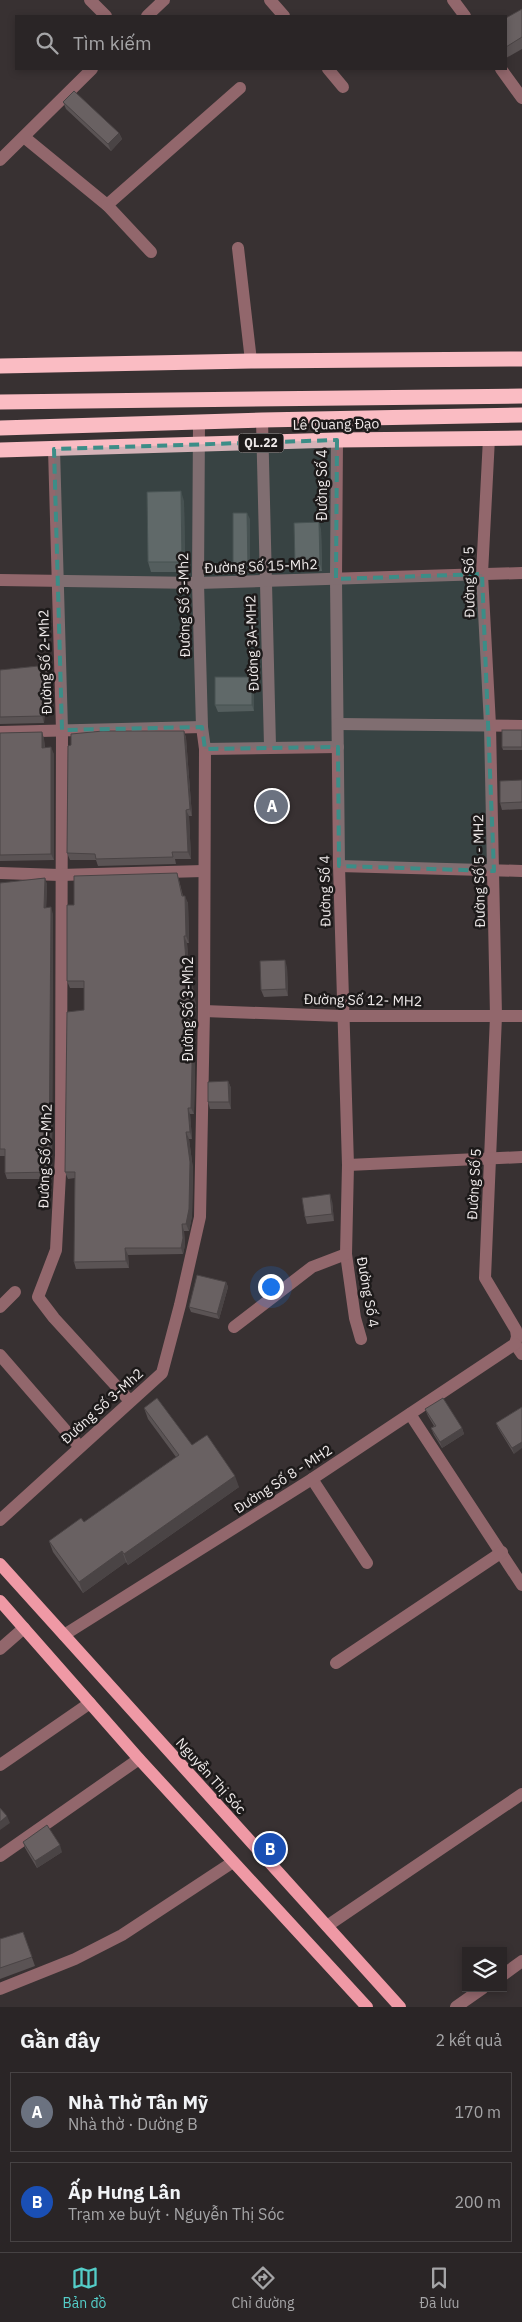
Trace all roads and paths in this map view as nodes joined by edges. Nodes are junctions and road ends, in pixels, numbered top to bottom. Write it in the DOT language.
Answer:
graph roads {
  1 [pos="90,0"];
  2 [pos="164,0"];
  3 [pos="270,0"];
  4 [pos="453,0"];
  5 [pos="105,15"];
  6 [pos="147,15"];
  7 [pos="283,15"];
  8 [pos="464,15"];
  9 [pos="91,70"];
  10 [pos="329,70"];
  11 [pos="502,70"];
  12 [pos="344,86"];
  13 [pos="240,88"];
  14 [pos="522,98"];
  15 [pos="24,138"];
  16 [pos="0,160"];
  17 [pos="107,205"];
  18 [pos="238,248"];
  19 [pos="151,252"];
  20 [pos="522,359"];
  21 [pos="251,361"];
  22 [pos="0,366"];
  23 [pos="522,396"];
  24 [pos="0,402"];
  25 [pos="522,415"];
  26 [pos="262,420"];
  27 [pos="199,423"];
  28 [pos="0,428"];
  29 [pos="489,438"];
  30 [pos="522,438"];
  31 [pos="337,440"];
  32 [pos="198,443"];
  33 [pos="262,443"];
  34 [pos="54,449"];
  35 [pos="0,450"];
  36 [pos="522,573"];
  37 [pos="482,574"];
  38 [pos="336,579"];
  39 [pos="0,580"];
  40 [pos="58,580"];
  41 [pos="265,582"];
  42 [pos="198,583"];
  43 [pos="338,724"];
  44 [pos="490,725"];
  45 [pos="522,726"];
  46 [pos="202,727"];
  47 [pos="62,730"];
  48 [pos="0,732"];
  49 [pos="270,746"];
  50 [pos="338,747"];
  51 [pos="205,749"];
  52 [pos="340,866"];
  53 [pos="494,871"];
  54 [pos="522,871"];
  55 [pos="203,872"];
  56 [pos="0,873"];
  57 [pos="60,875"];
  58 [pos="204,1011"];
  59 [pos="342,1016"];
  60 [pos="496,1016"];
  61 [pos="522,1016"];
  62 [pos="491,1157"];
  63 [pos="522,1157"];
  64 [pos="348,1165"];
  65 [pos="346,1254"];
  66 [pos="15,1292"];
  67 [pos="0,1307"];
  68 [pos="234,1327"];
  69 [pos="361,1339"];
  70 [pos="518,1349"];
  71 [pos="0,1355"];
  72 [pos="129,1400"];
  73 [pos="410,1414"];
  74 [pos="79,1446"];
  75 [pos="312,1480"];
  76 [pos="0,1520"];
  77 [pos="502,1552"];
  78 [pos="367,1563"];
  79 [pos="0,1564"];
  80 [pos="522,1585"];
  81 [pos="0,1601"];
  82 [pos="24,1628"];
  83 [pos="64,1635"];
  84 [pos="0,1649"];
  85 [pos="336,1663"];
  86 [pos="90,1703"];
  87 [pos="139,1759"];
  88 [pos="0,1765"];
  89 [pos="522,1794"];
  90 [pos="0,1856"];
  91 [pos="233,1862"];
  92 [pos="327,1926"];
  93 [pos="522,1961"];
  94 [pos="507,1972"];
  95 [pos="0,1989"];
  96 [pos="477,1992"];
  97 [pos="367,2007"];
  98 [pos="400,2007"];
  99 [pos="456,2007"];
  1 -- 5 [label="street"];
  2 -- 6 [label="street"];
  3 -- 7 [label="street"];
  4 -- 8 [label="street"];
  9 -- 15 [label="street"];
  10 -- 12 [label="street"];
  11 -- 14 [label="street"];
  13 -- 17 [label="street"];
  15 -- 16 [label="street"];
  15 -- 17 [label="street"];
  17 -- 19 [label="street"];
  18 -- 21 [label="street"];
  20 -- 21 [label="highway"];
  21 -- 22 [label="highway"];
  23 -- 24 [label="highway, Lê Quang Đạo"];
  25 -- 26 [label="highway, Lê Quang Đạo / QL.22"];
  26 -- 27 [label="highway, Lê Quang Đạo / QL.22"];
  26 -- 33 [label="street, Đường 3A-MH2"];
  27 -- 28 [label="highway, Lê Quang Đạo / QL.22"];
  27 -- 32 [label="street, Đường Số 3-Mh2"];
  29 -- 30 [label="highway, Lê Quang Đạo / QL.22"];
  29 -- 31 [label="highway, Lê Quang Đạo / QL.22"];
  29 -- 37 [label="street, Đường Số 5"];
  31 -- 33 [label="highway, Lê Quang Đạo / QL.22"];
  31 -- 38 [label="street, Đường Số 4"];
  32 -- 33 [label="highway, Lê Quang Đạo / QL.22"];
  32 -- 34 [label="highway, Lê Quang Đạo / QL.22"];
  32 -- 42 [label="street, Đường Số 3-Mh2"];
  33 -- 41 [label="street, Đường 3A-MH2"];
  34 -- 35 [label="highway, Lê Quang Đạo / QL.22"];
  34 -- 40 [label="street, Đường Số 2-Mh2"];
  36 -- 37 [label="street, Đường Số 15-Mh2"];
  37 -- 38 [label="street, Đường Số 15-Mh2"];
  37 -- 44 [label="street, Đường Số 5"];
  38 -- 41 [label="street, Đường Số 15-Mh2"];
  38 -- 43 [label="street, Đường Số 4"];
  39 -- 40 [label="street, Đường Số 15-Mh2"];
  40 -- 42 [label="street, Đường Số 15-Mh2"];
  40 -- 47 [label="street, Đường Số 2-Mh2"];
  41 -- 42 [label="street, Đường Số 15-Mh2"];
  41 -- 49 [label="street, Đường 3A-MH2"];
  42 -- 46 [label="street, Đường Số 3-Mh2"];
  43 -- 44 [label="street"];
  43 -- 50 [label="street, Đường Số 4"];
  44 -- 45 [label="street"];
  44 -- 53 [label="street, Đường Số 5 - MH2"];
  46 -- 47 [label="street"];
  46 -- 51 [label="street, Đường Số 3-Mh2"];
  47 -- 48 [label="street"];
  47 -- 57 [label="street, Đường Số 2-Mh2"];
  49 -- 50 [label="street"];
  49 -- 51 [label="street"];
  50 -- 52 [label="street, Đường Số 4"];
  51 -- 55 [label="street, Đường Số 3-Mh2"];
  52 -- 53 [label="street"];
  52 -- 59 [label="street, Đường Số 4"];
  53 -- 54 [label="street"];
  53 -- 60 [label="street, Đường Số 5 - MH2"];
  55 -- 57 [label="street"];
  55 -- 58 [label="street, Đường Số 3-Mh2"];
  56 -- 57 [label="street"];
  57 -- 72 [label="street, Đường Số 9-Mh2"];
  58 -- 59 [label="street, Đường Số 12- MH2"];
  58 -- 72 [label="street, Đường Số 3-Mh2"];
  59 -- 60 [label="street, Đường Số 12- MH2"];
  59 -- 64 [label="street, Đường Số 4"];
  60 -- 61 [label="street, Đường Số 12- MH2"];
  60 -- 62 [label="street, Đường Số 5"];
  62 -- 63 [label="street"];
  62 -- 64 [label="street"];
  62 -- 70 [label="street, Đường Số 5"];
  64 -- 65 [label="street, Đường Số 4"];
  65 -- 68 [label="street"];
  65 -- 69 [label="street, Đường Số 4"];
  66 -- 67 [label="street"];
  70 -- 73 [label="street, Đường Số 8 - MH2"];
  71 -- 74 [label="street"];
  72 -- 74 [label="street, Đường Số 3-Mh2"];
  73 -- 75 [label="street, Đường Số 8 - MH2"];
  73 -- 77 [label="street"];
  74 -- 76 [label="street, Đường Số 3-Mh2"];
  75 -- 78 [label="street"];
  75 -- 83 [label="street, Đường Số 8 - MH2"];
  77 -- 80 [label="street"];
  77 -- 85 [label="street"];
  79 -- 83 [label="main road, Nguyễn Thị Sóc"];
  81 -- 82 [label="main road"];
  82 -- 84 [label="street"];
  82 -- 86 [label="main road"];
  83 -- 92 [label="main road, Nguyễn Thị Sóc"];
  86 -- 87 [label="main road"];
  86 -- 88 [label="street"];
  87 -- 90 [label="street"];
  87 -- 91 [label="main road"];
  89 -- 92 [label="street"];
  91 -- 95 [label="street"];
  91 -- 97 [label="main road"];
  92 -- 98 [label="main road, Nguyễn Thị Sóc"];
  93 -- 94 [label="street"];
  96 -- 99 [label="street"];
}
